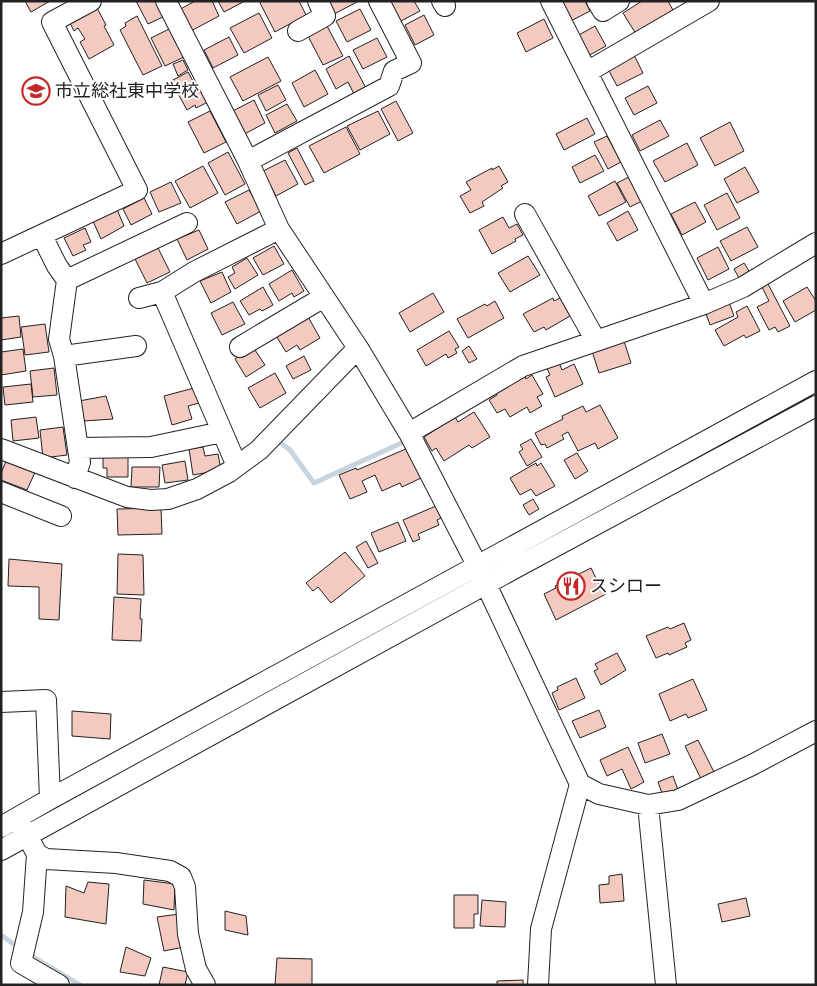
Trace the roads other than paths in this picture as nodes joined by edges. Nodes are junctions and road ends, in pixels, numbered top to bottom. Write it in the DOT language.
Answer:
graph roads {
  1 [pos="166,1"];
  2 [pos="318,1"];
  3 [pos="380,1"];
  4 [pos="551,1"];
  5 [pos="598,1"];
  6 [pos="619,1"];
  7 [pos="709,1"];
  8 [pos="81,3"];
  9 [pos="298,31"];
  10 [pos="587,72"];
  11 [pos="248,161"];
  12 [pos="525,214"];
  13 [pos="187,223"];
  14 [pos="279,229"];
  15 [pos="42,236"];
  16 [pos="816,243"];
  17 [pos="1,254"];
  18 [pos="67,280"];
  19 [pos="162,292"];
  20 [pos="324,297"];
  21 [pos="139,298"];
  22 [pos="704,304"];
  23 [pos="594,336"];
  24 [pos="136,346"];
  25 [pos="240,347"];
  26 [pos="358,348"];
  27 [pos="64,356"];
  28 [pos="816,382"];
  29 [pos="816,406"];
  30 [pos="222,432"];
  31 [pos="410,437"];
  32 [pos="78,448"];
  33 [pos="1,449"];
  34 [pos="237,466"];
  35 [pos="75,478"];
  36 [pos="1,492"];
  37 [pos="61,516"];
  38 [pos="477,565"];
  39 [pos="486,584"];
  40 [pos="1,702"];
  41 [pos="816,730"];
  42 [pos="580,784"];
  43 [pos="50,799"];
  44 [pos="648,805"];
  45 [pos="15,827"];
  46 [pos="1,850"];
  47 [pos="37,854"];
  48 [pos="59,985"];
  49 [pos="205,985"];
  50 [pos="538,985"];
  51 [pos="666,985"];
  1 -- 11 [label="street"];
  2 -- 9 [label="street"];
  3 -- 11 [label="street"];
  4 -- 10 [label="street"];
  5 -- 6 [label="street"];
  7 -- 10 [label="street"];
  8 -- 15 [label="street"];
  10 -- 22 [label="street"];
  11 -- 14 [label="street"];
  12 -- 23 [label="street"];
  13 -- 18 [label="street"];
  14 -- 19 [label="street"];
  14 -- 20 [label="street"];
  15 -- 17 [label="street"];
  15 -- 18 [label="street"];
  16 -- 22 [label="street"];
  18 -- 27 [label="street"];
  19 -- 21 [label="street"];
  19 -- 30 [label="street"];
  20 -- 25 [label="street"];
  20 -- 26 [label="street"];
  22 -- 23 [label="street"];
  23 -- 31 [label="street"];
  24 -- 27 [label="street"];
  26 -- 31 [label="street"];
  26 -- 34 [label="street"];
  27 -- 32 [label="street"];
  28 -- 38 [label="street"];
  29 -- 39 [label="street"];
  30 -- 32 [label="street"];
  30 -- 34 [label="street"];
  31 -- 38 [label="street"];
  32 -- 35 [label="street"];
  33 -- 35 [label="street"];
  34 -- 35 [label="street"];
  36 -- 37 [label="street"];
  38 -- 39 [label="street"];
  38 -- 43 [label="street"];
  39 -- 42 [label="street"];
  39 -- 45 [label="street"];
  40 -- 43 [label="street"];
  41 -- 44 [label="street"];
  42 -- 44 [label="street"];
  42 -- 50 [label="street"];
  43 -- 45 [label="street"];
  44 -- 51 [label="street"];
  45 -- 46 [label="street"];
  45 -- 47 [label="street"];
  47 -- 48 [label="street"];
  47 -- 49 [label="street"];
}
